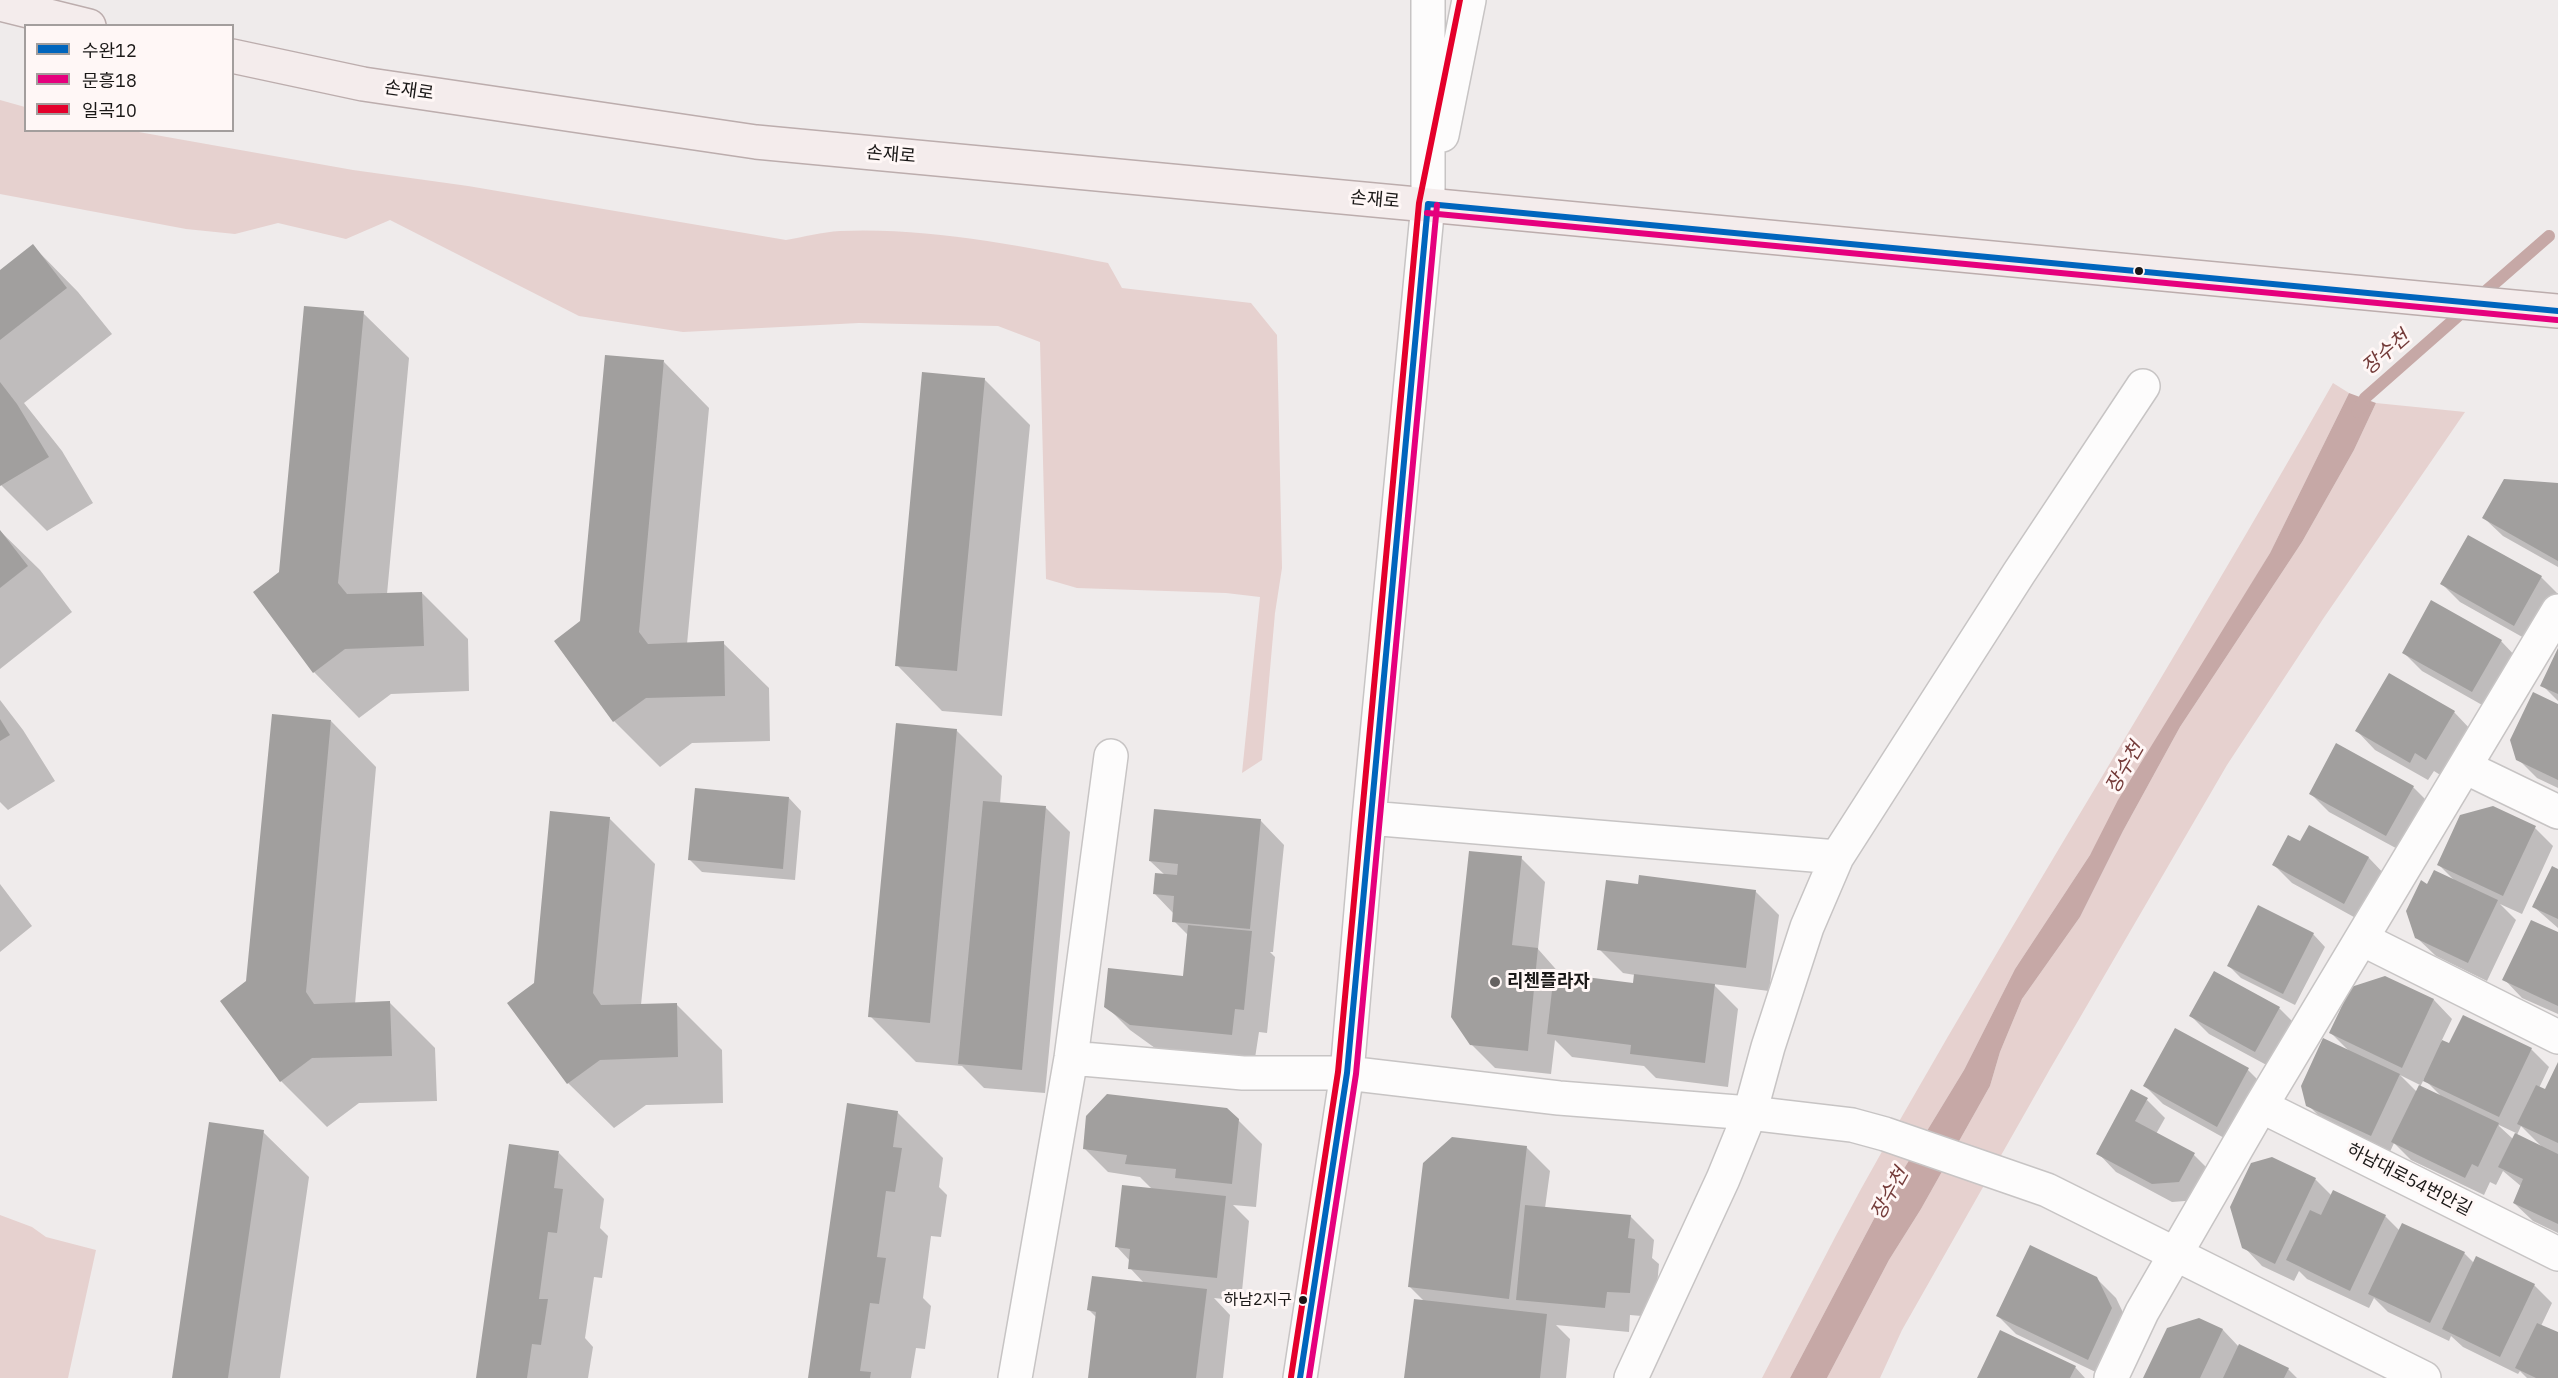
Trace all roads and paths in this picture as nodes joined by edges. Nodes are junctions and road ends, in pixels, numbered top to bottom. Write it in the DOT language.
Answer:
graph roads {
  1 [pos="1428,0"];
  2 [pos="1469,0"];
  3 [pos="0,4"];
  4 [pos="81,24"];
  5 [pos="234,56"];
  6 [pos="1428,204"];
  7 [pos="2551,310"];
  8 [pos="2143,386"];
  9 [pos="2558,611"];
  10 [pos="1111,756"];
  11 [pos="2465,766"];
  12 [pos="2558,812"];
  13 [pos="1369,818"];
  14 [pos="1837,857"];
  15 [pos="2362,939"];
  16 [pos="2558,1037"];
  17 [pos="1071,1058"];
  18 [pos="1347,1073"];
  19 [pos="2261,1106"];
  20 [pos="1750,1113"];
  21 [pos="2558,1254"];
  22 [pos="2175,1255"];
  23 [pos="1015,1378"];
  24 [pos="1300,1378"];
  25 [pos="1631,1378"];
  26 [pos="2111,1378"];
  27 [pos="2424,1378"];
  1 -- 6 [label="street"];
  2 -- 6 [label="street"];
  3 -- 4 [label="main road"];
  5 -- 6 [label="main road, 손재로"];
  6 -- 7 [label="main road, 손재로"];
  6 -- 13 [label="street"];
  8 -- 14 [label="street"];
  9 -- 11 [label="street"];
  10 -- 17 [label="street"];
  11 -- 12 [label="street"];
  11 -- 15 [label="street"];
  13 -- 14 [label="street"];
  13 -- 18 [label="street"];
  14 -- 20 [label="street"];
  15 -- 16 [label="street"];
  15 -- 19 [label="street"];
  17 -- 18 [label="street"];
  17 -- 23 [label="street"];
  18 -- 20 [label="street"];
  18 -- 24 [label="street"];
  19 -- 21 [label="street, 하남대로54번안길"];
  19 -- 22 [label="street"];
  20 -- 22 [label="street"];
  20 -- 25 [label="street"];
  22 -- 26 [label="street"];
  22 -- 27 [label="street"];
}
